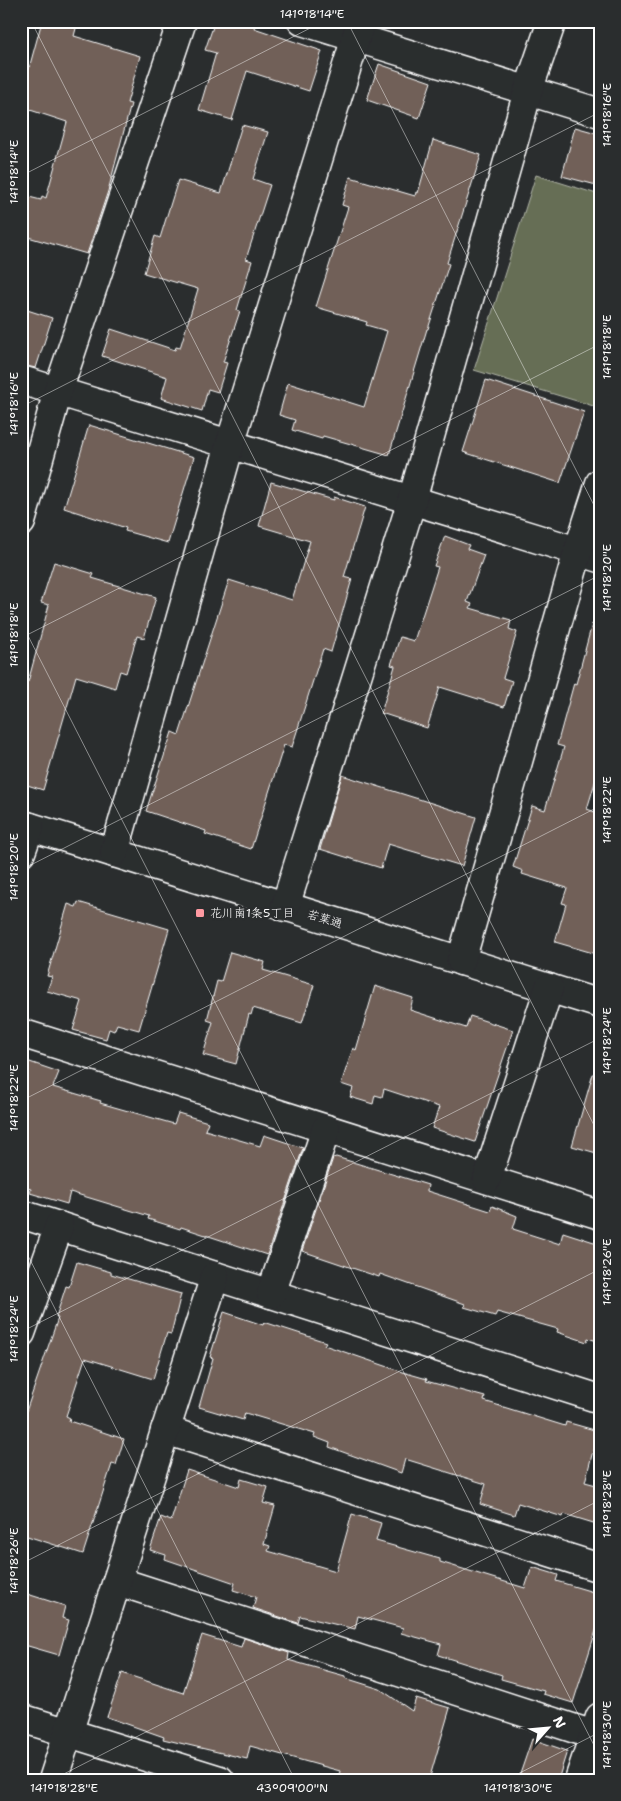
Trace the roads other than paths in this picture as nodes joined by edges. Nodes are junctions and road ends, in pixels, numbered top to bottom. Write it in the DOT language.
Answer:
graph roads {
  1 [pos="182,21"];
  2 [pos="302,21"];
  3 [pos="552,21"];
  4 [pos="359,30"];
  5 [pos="528,91"];
  6 [pos="600,113"];
  7 [pos="21,380"];
  8 [pos="58,391"];
  9 [pos="230,444"];
  10 [pos="600,483"];
  11 [pos="412,500"];
  12 [pos="21,522"];
  13 [pos="589,554"];
  14 [pos="26,825"];
  15 [pos="21,852"];
  16 [pos="114,853"];
  17 [pos="286,907"];
  18 [pos="461,961"];
  19 [pos="549,988"];
  20 [pos="600,1004"];
  21 [pos="21,1033"];
  22 [pos="326,1129"];
  23 [pos="487,1180"];
  24 [pos="21,1214"];
  25 [pos="600,1215"];
  26 [pos="59,1226"];
  27 [pos="215,1276"];
  28 [pos="271,1294"];
  29 [pos="21,1333"];
  30 [pos="600,1399"];
  31 [pos="165,1430"];
  32 [pos="600,1568"];
  33 [pos="117,1581"];
  34 [pos="21,1718"];
  35 [pos="597,1726"];
  36 [pos="68,1733"];
  37 [pos="53,1780"];
  38 [pos="220,1780"];
  39 [pos="579,1780"];
  1 -- 8 [label="street"];
  2 -- 4 [label="street"];
  3 -- 5 [label="street"];
  4 -- 5 [label="street"];
  4 -- 9 [label="street"];
  5 -- 6 [label="street"];
  5 -- 11 [label="street"];
  7 -- 8 [label="street"];
  8 -- 9 [label="street"];
  8 -- 12 [label="street"];
  9 -- 11 [label="street"];
  9 -- 16 [label="street"];
  10 -- 13 [label="street"];
  11 -- 13 [label="street"];
  11 -- 17 [label="street"];
  13 -- 18 [label="street"];
  14 -- 15 [label="street"];
  14 -- 16 [label="street, 若葉通"];
  16 -- 17 [label="street, 若葉通"];
  17 -- 18 [label="street, 若葉通"];
  18 -- 19 [label="street, 若葉通"];
  19 -- 20 [label="street, 若葉通"];
  19 -- 23 [label="street"];
  21 -- 22 [label="street"];
  22 -- 23 [label="street"];
  22 -- 28 [label="street"];
  23 -- 25 [label="street"];
  24 -- 26 [label="street"];
  26 -- 27 [label="street"];
  26 -- 29 [label="street"];
  27 -- 28 [label="street"];
  27 -- 31 [label="street"];
  28 -- 30 [label="street"];
  31 -- 32 [label="street"];
  31 -- 33 [label="street"];
  33 -- 35 [label="street"];
  33 -- 36 [label="street"];
  34 -- 36 [label="street"];
  35 -- 39 [label="street"];
  36 -- 37 [label="street"];
  36 -- 38 [label="street"];
}
